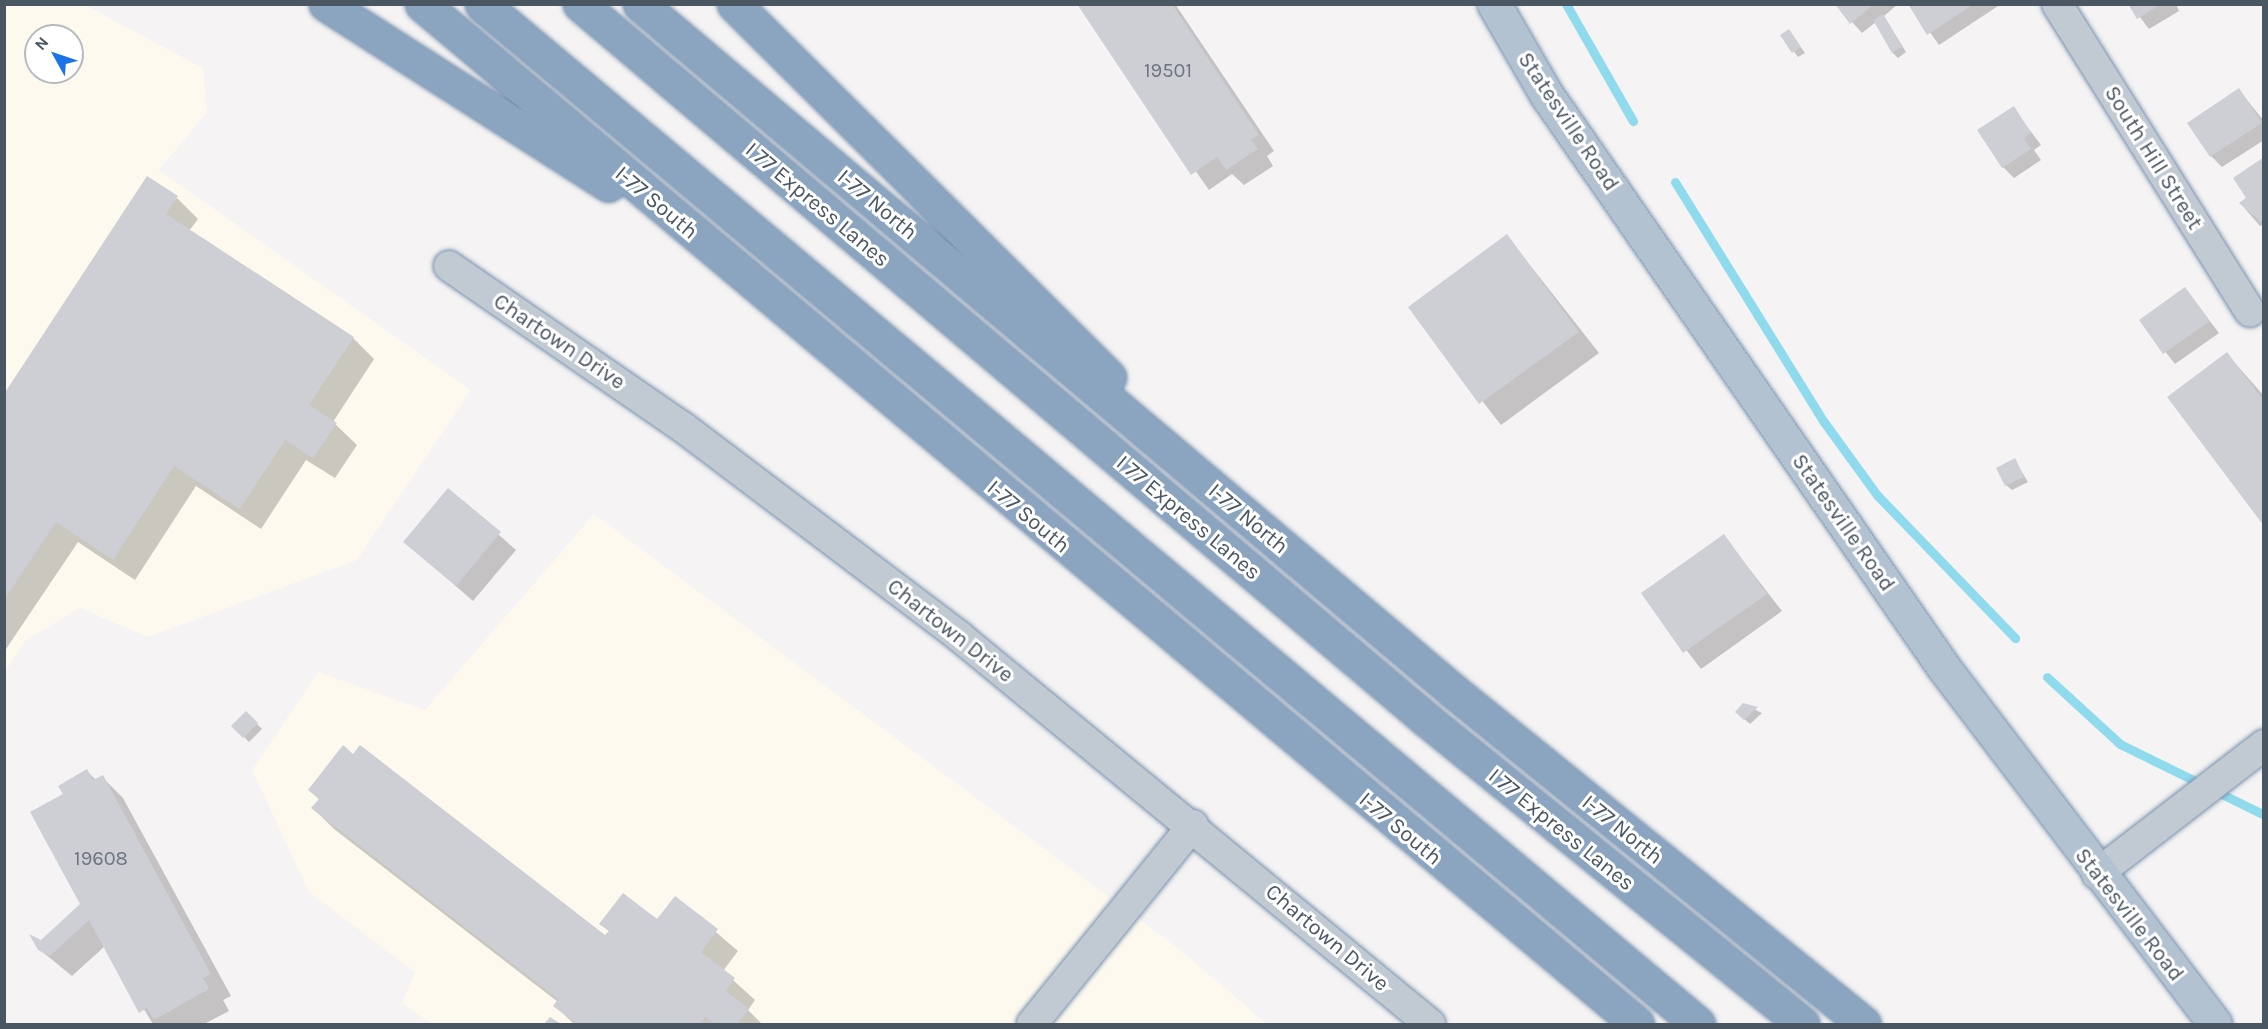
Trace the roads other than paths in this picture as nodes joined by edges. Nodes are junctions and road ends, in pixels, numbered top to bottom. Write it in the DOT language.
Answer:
graph roads {
  1 [pos="326,4"];
  2 [pos="422,4"];
  3 [pos="482,4"];
  4 [pos="580,4"];
  5 [pos="640,4"];
  6 [pos="734,4"];
  7 [pos="1494,4"];
  8 [pos="2057,4"];
  9 [pos="723,259"];
  10 [pos="449,266"];
  11 [pos="2250,312"];
  12 [pos="1242,514"];
  13 [pos="2264,745"];
  14 [pos="1193,825"];
  15 [pos="2097,874"];
  16 [pos="1032,1024"];
  17 [pos="1430,1024"];
  18 [pos="1637,1024"];
  19 [pos="1698,1024"];
  20 [pos="1802,1024"];
  21 [pos="1864,1024"];
  22 [pos="2215,1024"];
  1 -- 9 [label="highway"];
  2 -- 9 [label="highway, I-77 South"];
  3 -- 19 [label="highway"];
  4 -- 20 [label="highway, I 77 Express Lanes"];
  5 -- 12 [label="highway, I-77 North"];
  6 -- 12 [label="highway"];
  7 -- 15 [label="main road, Statesville Road"];
  8 -- 11 [label="street, South Hill Street"];
  9 -- 18 [label="highway, I-77 South"];
  10 -- 14 [label="street, Chartown Drive"];
  12 -- 21 [label="highway, I-77 North"];
  13 -- 15 [label="street"];
  14 -- 16 [label="street"];
  14 -- 17 [label="street, Chartown Drive"];
  15 -- 22 [label="main road, Statesville Road"];
}
